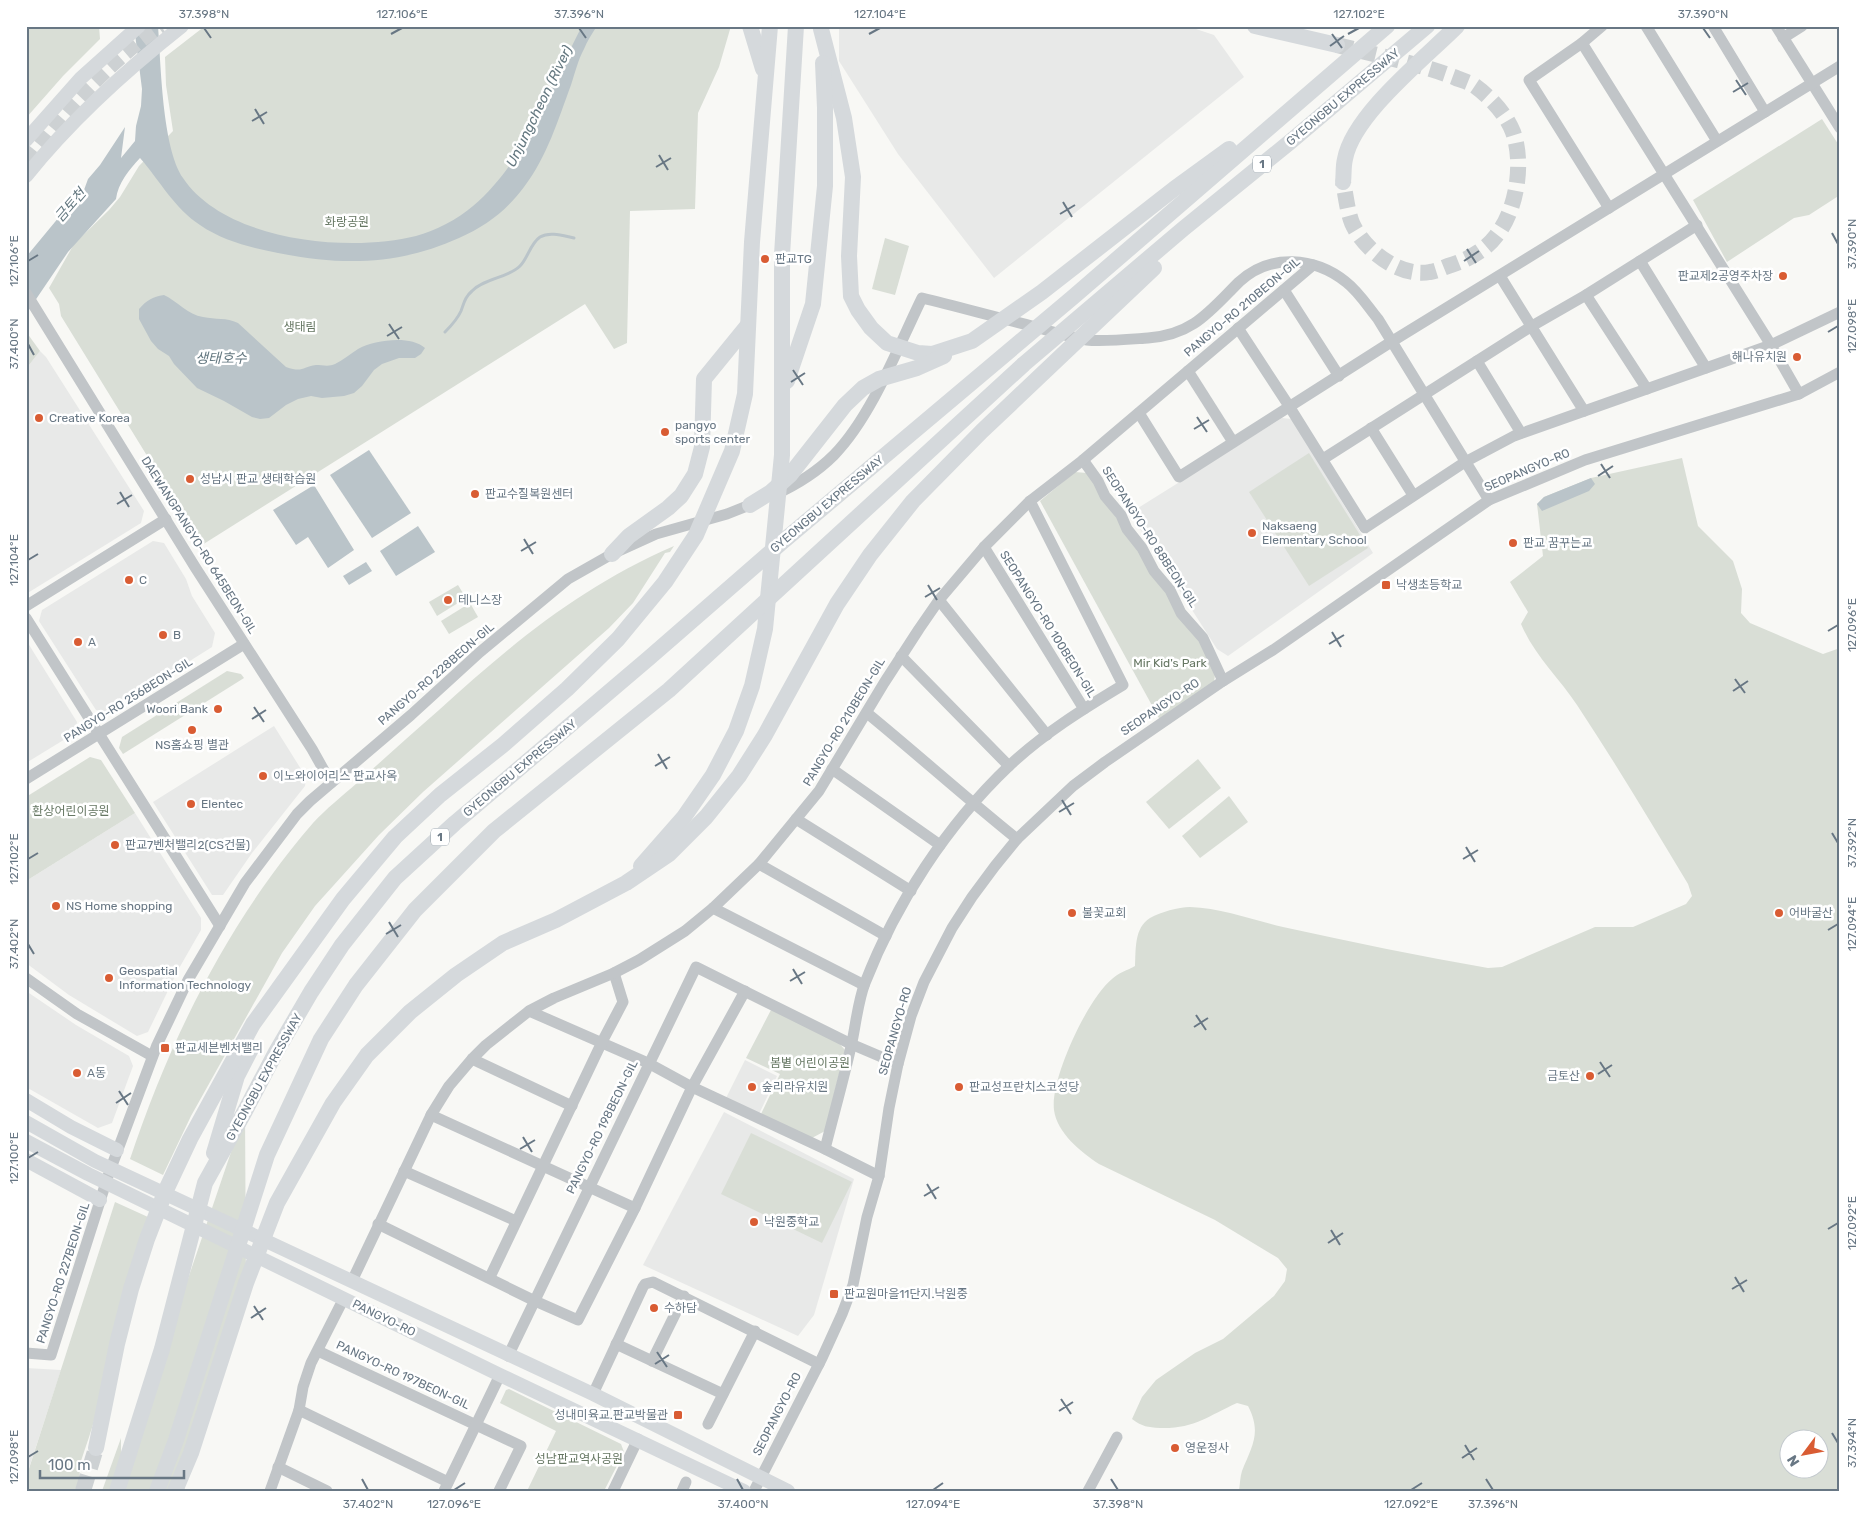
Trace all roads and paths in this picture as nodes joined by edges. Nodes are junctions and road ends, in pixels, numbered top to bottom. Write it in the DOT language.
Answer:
graph roads {
  1 [pos="139,26"];
  2 [pos="182,26"];
  3 [pos="750,26"];
  4 [pos="770,26"];
  5 [pos="796,26"];
  6 [pos="1255,26"];
  7 [pos="1387,26"];
  8 [pos="1427,26"];
  9 [pos="1457,26"];
  10 [pos="1602,26"];
  11 [pos="1646,26"];
  12 [pos="1712,26"];
  13 [pos="1776,26"];
  14 [pos="1802,26"];
  15 [pos="821,28"];
  16 [pos="1783,38"];
  17 [pos="1582,43"];
  18 [pos="1337,45"];
  19 [pos="1840,66"];
  20 [pos="1326,78"];
  21 [pos="766,79"];
  22 [pos="1812,84"];
  23 [pos="1765,112"];
  24 [pos="1840,128"];
  25 [pos="26,140"];
  26 [pos="1717,141"];
  27 [pos="1664,173"];
  28 [pos="26,176"];
  29 [pos="1343,182"];
  30 [pos="1609,208"];
  31 [pos="1696,225"];
  32 [pos="1640,262"];
  33 [pos="1313,265"];
  34 [pos="1500,276"];
  35 [pos="1284,290"];
  36 [pos="26,293"];
  37 [pos="1586,295"];
  38 [pos="1104,305"];
  39 [pos="1840,312"];
  40 [pos="748,325"];
  41 [pos="1532,326"];
  42 [pos="1238,328"];
  43 [pos="972,341"];
  44 [pos="1391,342"];
  45 [pos="1771,345"];
  46 [pos="1478,361"];
  47 [pos="1706,368"];
  48 [pos="1188,370"];
  49 [pos="1840,372"];
  50 [pos="1339,376"];
  51 [pos="1647,389"];
  52 [pos="1424,394"];
  53 [pos="1799,394"];
  54 [pos="783,395"];
  55 [pos="1290,406"];
  56 [pos="1584,411"];
  57 [pos="1139,412"];
  58 [pos="1371,428"];
  59 [pos="1521,433"];
  60 [pos="1233,442"];
  61 [pos="1323,459"];
  62 [pos="1083,460"];
  63 [pos="1464,462"];
  64 [pos="1414,495"];
  65 [pos="1489,500"];
  66 [pos="1030,501"];
  67 [pos="750,505"];
  68 [pos="166,519"];
  69 [pos="984,547"];
  70 [pos="612,554"];
  71 [pos="939,600"];
  72 [pos="26,606"];
  73 [pos="26,618"];
  74 [pos="244,644"];
  75 [pos="901,656"];
  76 [pos="1223,681"];
  77 [pos="1084,709"];
  78 [pos="867,713"];
  79 [pos="99,734"];
  80 [pos="1047,735"];
  81 [pos="1010,766"];
  82 [pos="832,769"];
  83 [pos="26,780"];
  84 [pos="331,783"];
  85 [pos="973,804"];
  86 [pos="796,819"];
  87 [pos="1017,839"];
  88 [pos="940,845"];
  89 [pos="759,864"];
  90 [pos="626,883"];
  91 [pos="911,891"];
  92 [pos="713,908"];
  93 [pos="220,926"];
  94 [pos="886,936"];
  95 [pos="303,955"];
  96 [pos="614,973"];
  97 [pos="26,978"];
  98 [pos="864,984"];
  99 [pos="745,991"];
  100 [pos="529,1011"];
  101 [pos="602,1042"];
  102 [pos="851,1044"];
  103 [pos="152,1056"];
  104 [pos="472,1060"];
  105 [pos="648,1063"];
  106 [pos="898,1064"];
  107 [pos="692,1087"];
  108 [pos="26,1100"];
  109 [pos="572,1106"];
  110 [pos="431,1115"];
  111 [pos="26,1122"];
  112 [pos="26,1141"];
  113 [pos="825,1149"];
  114 [pos="117,1150"];
  115 [pos="26,1160"];
  116 [pos="544,1166"];
  117 [pos="404,1171"];
  118 [pos="108,1176"];
  119 [pos="879,1176"];
  120 [pos="205,1183"];
  121 [pos="589,1187"];
  122 [pos="100,1200"];
  123 [pos="635,1208"];
  124 [pos="516,1221"];
  125 [pos="378,1224"];
  126 [pos="490,1277"];
  127 [pos="352,1281"];
  128 [pos="684,1296"];
  129 [pos="344,1298"];
  130 [pos="535,1301"];
  131 [pos="755,1331"];
  132 [pos="616,1344"];
  133 [pos="318,1351"];
  134 [pos="26,1353"];
  135 [pos="508,1356"];
  136 [pos="652,1361"];
  137 [pos="819,1364"];
  138 [pos="500,1375"];
  139 [pos="593,1394"];
  140 [pos="723,1394"];
  141 [pos="299,1410"];
  142 [pos="476,1424"];
  143 [pos="708,1424"];
  144 [pos="1117,1437"];
  145 [pos="638,1439"];
  146 [pos="96,1448"];
  147 [pos="191,1453"];
  148 [pos="278,1467"];
  149 [pos="760,1478"];
  150 [pos="117,1486"];
  151 [pos="446,1487"];
  152 [pos="157,1491"];
  153 [pos="175,1491"];
  154 [pos="184,1491"];
  155 [pos="270,1491"];
  156 [pos="327,1491"];
  157 [pos="499,1491"];
  158 [pos="614,1491"];
  159 [pos="744,1491"];
  160 [pos="754,1491"];
  161 [pos="788,1491"];
  162 [pos="1088,1491"];
  1 -- 25 [label="main road"];
  2 -- 28 [label="main road"];
  3 -- 21 [label="highway"];
  4 -- 21 [label="highway"];
  5 -- 54 [label="highway"];
  6 -- 18 [label="highway"];
  7 -- 20 [label="highway, GYEONGBU EXPRESSWAY / 1"];
  8 -- 38 [label="highway, GYEONGBU EXPRESSWAY / 1"];
  9 -- 29 [label="highway"];
  10 -- 17 [label="street"];
  11 -- 26 [label="street"];
  12 -- 23 [label="street"];
  13 -- 16 [label="street"];
  14 -- 16 [label="street"];
  15 -- 43 [label="highway"];
  15 -- 54 [label="highway"];
  16 -- 22 [label="street"];
  17 -- 27 [label="street"];
  17 -- 30 [label="street"];
  19 -- 22 [label="street"];
  20 -- 43 [label="highway"];
  20 -- 120 [label="highway, GYEONGBU EXPRESSWAY / 1"];
  21 -- 40 [label="highway"];
  22 -- 23 [label="street"];
  22 -- 24 [label="street"];
  23 -- 26 [label="street"];
  26 -- 27 [label="street"];
  27 -- 30 [label="street"];
  27 -- 31 [label="street"];
  30 -- 34 [label="street"];
  31 -- 32 [label="street"];
  31 -- 45 [label="street"];
  32 -- 37 [label="street"];
  32 -- 47 [label="street"];
  33 -- 35 [label="street, PANGYO-RO 210BEON-GIL"];
  33 -- 44 [label="street"];
  33 -- 67 [label="street, PANGYO-RO 228BEON-GIL"];
  34 -- 41 [label="street"];
  34 -- 44 [label="street"];
  35 -- 42 [label="street, PANGYO-RO 210BEON-GIL"];
  35 -- 50 [label="street"];
  36 -- 68 [label="street, DAEWANGPANGYO-RO 645BEON-GIL"];
  37 -- 41 [label="street"];
  37 -- 51 [label="street"];
  38 -- 90 [label="highway"];
  38 -- 152 [label="highway, 1"];
  39 -- 45 [label="street"];
  40 -- 70 [label="highway"];
  40 -- 95 [label="highway"];
  41 -- 46 [label="street"];
  41 -- 56 [label="street"];
  42 -- 48 [label="street, PANGYO-RO 210BEON-GIL"];
  42 -- 55 [label="street"];
  43 -- 67 [label="highway"];
  44 -- 50 [label="street"];
  44 -- 52 [label="street"];
  45 -- 47 [label="street"];
  45 -- 53 [label="street"];
  46 -- 52 [label="street"];
  46 -- 59 [label="street"];
  47 -- 51 [label="street"];
  48 -- 57 [label="street, PANGYO-RO 210BEON-GIL"];
  48 -- 60 [label="street, PANGYO-RO 210BEON-GIL"];
  49 -- 53 [label="street, SEOPANGYO-RO"];
  50 -- 55 [label="street"];
  51 -- 56 [label="street"];
  52 -- 58 [label="street"];
  52 -- 63 [label="street"];
  53 -- 65 [label="street, SEOPANGYO-RO"];
  54 -- 90 [label="highway"];
  55 -- 60 [label="street"];
  55 -- 61 [label="street"];
  56 -- 59 [label="street"];
  57 -- 60 [label="street"];
  57 -- 62 [label="street, PANGYO-RO 210BEON-GIL"];
  58 -- 61 [label="street"];
  58 -- 64 [label="street"];
  59 -- 63 [label="street"];
  61 -- 64 [label="street"];
  62 -- 66 [label="street, PANGYO-RO 210BEON-GIL"];
  62 -- 76 [label="street, SEOPANGYO-RO 88BEON-GIL"];
  63 -- 64 [label="street"];
  63 -- 65 [label="street"];
  65 -- 76 [label="street, SEOPANGYO-RO"];
  66 -- 69 [label="street, PANGYO-RO 210BEON-GIL"];
  66 -- 77 [label="street"];
  67 -- 70 [label="street, PANGYO-RO 228BEON-GIL"];
  68 -- 72 [label="street"];
  68 -- 74 [label="street, DAEWANGPANGYO-RO 645BEON-GIL"];
  69 -- 71 [label="street, PANGYO-RO 210BEON-GIL"];
  69 -- 77 [label="street, SEOPANGYO-RO 100BEON-GIL"];
  70 -- 84 [label="street, PANGYO-RO 228BEON-GIL"];
  71 -- 75 [label="street, PANGYO-RO 210BEON-GIL"];
  71 -- 80 [label="street"];
  73 -- 79 [label="street"];
  74 -- 79 [label="street, PANGYO-RO 256BEON-GIL"];
  74 -- 84 [label="street, DAEWANGPANGYO-RO 645BEON-GIL"];
  75 -- 78 [label="street, PANGYO-RO 210BEON-GIL"];
  75 -- 81 [label="street"];
  76 -- 87 [label="street, SEOPANGYO-RO"];
  77 -- 80 [label="street, SEOPANGYO-RO 100BEON-GIL"];
  78 -- 82 [label="street, PANGYO-RO 210BEON-GIL"];
  78 -- 85 [label="street"];
  79 -- 83 [label="street, PANGYO-RO 256BEON-GIL"];
  79 -- 93 [label="street"];
  80 -- 81 [label="street, SEOPANGYO-RO 100BEON-GIL"];
  81 -- 85 [label="street, SEOPANGYO-RO 100BEON-GIL"];
  82 -- 86 [label="street, PANGYO-RO 210BEON-GIL"];
  82 -- 88 [label="street"];
  84 -- 93 [label="street, PANGYO-RO 228BEON-GIL"];
  85 -- 87 [label="street"];
  85 -- 88 [label="street, SEOPANGYO-RO 100BEON-GIL"];
  86 -- 89 [label="street, PANGYO-RO 210BEON-GIL"];
  86 -- 91 [label="street"];
  87 -- 106 [label="street, SEOPANGYO-RO"];
  88 -- 91 [label="street, SEOPANGYO-RO 100BEON-GIL"];
  89 -- 92 [label="street, PANGYO-RO 210BEON-GIL"];
  89 -- 94 [label="street"];
  90 -- 147 [label="highway"];
  91 -- 94 [label="street, SEOPANGYO-RO 100BEON-GIL"];
  92 -- 96 [label="street, PANGYO-RO 210BEON-GIL"];
  92 -- 98 [label="street"];
  93 -- 103 [label="street, PANGYO-RO 228BEON-GIL"];
  94 -- 98 [label="street, SEOPANGYO-RO 100BEON-GIL"];
  95 -- 120 [label="highway"];
  95 -- 146 [label="highway"];
  96 -- 100 [label="street, PANGYO-RO 210BEON-GIL"];
  96 -- 101 [label="street"];
  97 -- 103 [label="street"];
  98 -- 102 [label="street, SEOPANGYO-RO 100BEON-GIL"];
  99 -- 102 [label="street"];
  99 -- 105 [label="street, PANGYO-RO 198BEON-GIL"];
  99 -- 107 [label="street"];
  100 -- 101 [label="street"];
  100 -- 104 [label="street, PANGYO-RO 210BEON-GIL"];
  101 -- 105 [label="street"];
  101 -- 109 [label="street"];
  102 -- 106 [label="street"];
  102 -- 113 [label="street, SEOPANGYO-RO 100BEON-GIL"];
  103 -- 114 [label="street, PANGYO-RO 228BEON-GIL"];
  104 -- 109 [label="street"];
  104 -- 110 [label="street, PANGYO-RO 210BEON-GIL"];
  105 -- 107 [label="street"];
  105 -- 121 [label="street, PANGYO-RO 198BEON-GIL"];
  106 -- 119 [label="street, SEOPANGYO-RO"];
  107 -- 113 [label="street"];
  107 -- 123 [label="street"];
  108 -- 114 [label="main road"];
  109 -- 116 [label="street"];
  110 -- 116 [label="street"];
  110 -- 117 [label="street, PANGYO-RO 210BEON-GIL"];
  111 -- 127 [label="main road, PANGYO-RO"];
  112 -- 129 [label="main road, PANGYO-RO"];
  113 -- 119 [label="street"];
  114 -- 118 [label="street, PANGYO-RO 228BEON-GIL"];
  115 -- 122 [label="main road"];
  116 -- 121 [label="street"];
  116 -- 124 [label="street"];
  117 -- 124 [label="street"];
  117 -- 125 [label="street, PANGYO-RO 210BEON-GIL"];
  118 -- 122 [label="street, PANGYO-RO 227BEON-GIL"];
  119 -- 137 [label="street, SEOPANGYO-RO"];
  120 -- 150 [label="highway, GYEONGBU EXPRESSWAY / 1"];
  121 -- 123 [label="street"];
  121 -- 130 [label="street, PANGYO-RO 198BEON-GIL"];
  122 -- 134 [label="street, PANGYO-RO 227BEON-GIL"];
  123 -- 130 [label="street"];
  124 -- 126 [label="street"];
  125 -- 126 [label="street"];
  125 -- 127 [label="street, PANGYO-RO 210BEON-GIL"];
  126 -- 130 [label="street"];
  127 -- 135 [label="main road, PANGYO-RO"];
  128 -- 131 [label="street, SEOPANGYO-RO"];
  128 -- 132 [label="street, SEOPANGYO-RO"];
  128 -- 136 [label="street"];
  129 -- 133 [label="street"];
  129 -- 138 [label="main road, PANGYO-RO"];
  130 -- 135 [label="street, PANGYO-RO 198BEON-GIL"];
  131 -- 137 [label="street, SEOPANGYO-RO"];
  131 -- 140 [label="street"];
  132 -- 136 [label="street"];
  132 -- 139 [label="street"];
  133 -- 141 [label="street"];
  133 -- 142 [label="street, PANGYO-RO 197BEON-GIL"];
  135 -- 139 [label="main road, PANGYO-RO"];
  136 -- 140 [label="street"];
  137 -- 149 [label="street, SEOPANGYO-RO"];
  138 -- 142 [label="street, PANGYO-RO 197BEON-GIL"];
  138 -- 145 [label="main road, PANGYO-RO"];
  139 -- 149 [label="main road, PANGYO-RO"];
  140 -- 143 [label="street"];
  141 -- 148 [label="street"];
  141 -- 151 [label="street, PANGYO-RO 197BEON-GIL"];
  142 -- 151 [label="street, PANGYO-RO 197BEON-GIL"];
  142 -- 157 [label="street, PANGYO-RO 197BEON-GIL"];
  144 -- 162 [label="street"];
  145 -- 158 [label="street"];
  145 -- 159 [label="main road, PANGYO-RO"];
  147 -- 153 [label="highway"];
  147 -- 154 [label="highway"];
  148 -- 155 [label="street"];
  148 -- 156 [label="street"];
  149 -- 160 [label="street, SEOPANGYO-RO"];
  149 -- 161 [label="main road, PANGYO-RO"];
}
